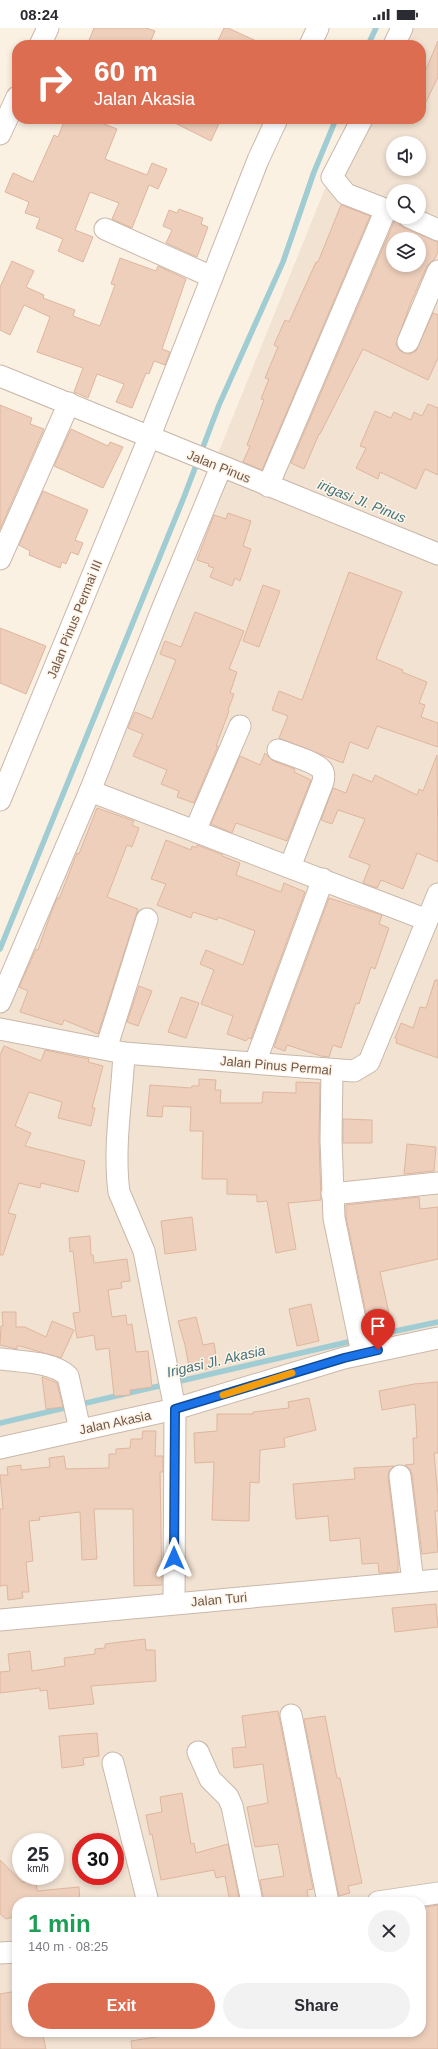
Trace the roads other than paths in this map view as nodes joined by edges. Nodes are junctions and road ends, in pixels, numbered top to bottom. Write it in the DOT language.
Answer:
graph roads {
  1 [pos="48,28"];
  2 [pos="318,28"];
  3 [pos="402,28"];
  4 [pos="42,40"];
  5 [pos="312,40"];
  6 [pos="396,40"];
  7 [pos="12,108"];
  8 [pos="275,124"];
  9 [pos="360,124"];
  10 [pos="0,134"];
  11 [pos="386,209"];
  12 [pos="386,214"];
  13 [pos="425,224"];
  14 [pos="104,230"];
  15 [pos="438,230"];
  16 [pos="438,272"];
  17 [pos="212,277"];
  18 [pos="408,342"];
  19 [pos="0,376"];
  20 [pos="69,403"];
  21 [pos="149,438"];
  22 [pos="216,465"];
  23 [pos="268,486"];
  24 [pos="437,551"];
  25 [pos="0,559"];
  26 [pos="240,726"];
  27 [pos="278,750"];
  28 [pos="90,791"];
  29 [pos="0,800"];
  30 [pos="195,830"];
  31 [pos="290,867"];
  32 [pos="323,879"];
  33 [pos="433,909"];
  34 [pos="147,919"];
  35 [pos="0,1002"];
  36 [pos="0,1029"];
  37 [pos="115,1051"];
  38 [pos="255,1063"];
  39 [pos="332,1070"];
  40 [pos="438,1183"];
  41 [pos="332,1194"];
  42 [pos="438,1338"];
  43 [pos="362,1353"];
  44 [pos="0,1358"];
  45 [pos="175,1409"];
  46 [pos="80,1430"];
  47 [pos="0,1448"];
  48 [pos="400,1476"];
  49 [pos="438,1580"];
  50 [pos="413,1582"];
  51 [pos="174,1603"];
  52 [pos="0,1620"];
  53 [pos="291,1715"];
  54 [pos="198,1752"];
  55 [pos="113,1763"];
  56 [pos="438,1893"];
  57 [pos="147,1897"];
  58 [pos="251,1897"];
  59 [pos="327,1897"];
  60 [pos="411,1897"];
  61 [pos="12,1952"];
  62 [pos="0,1953"];
  1 -- 4 [label="street"];
  2 -- 5 [label="street"];
  3 -- 6 [label="street"];
  7 -- 10 [label="street"];
  8 -- 17 [label="street, Jalan Pinus Permai III"];
  9 -- 11 [label="street"];
  12 -- 23 [label="street"];
  13 -- 15 [label="street"];
  14 -- 17 [label="street"];
  16 -- 18 [label="street"];
  17 -- 21 [label="street, Jalan Pinus Permai III"];
  19 -- 20 [label="street, Jalan Pinus"];
  20 -- 21 [label="street, Jalan Pinus"];
  20 -- 25 [label="street"];
  21 -- 22 [label="street, Jalan Pinus"];
  21 -- 29 [label="street, Jalan Pinus Permai III"];
  22 -- 23 [label="street, Jalan Pinus"];
  22 -- 28 [label="street"];
  23 -- 24 [label="street, Jalan Pinus"];
  26 -- 30 [label="street"];
  27 -- 31 [label="street"];
  28 -- 30 [label="street"];
  28 -- 35 [label="street"];
  30 -- 31 [label="street"];
  31 -- 32 [label="street"];
  32 -- 33 [label="street"];
  32 -- 38 [label="street"];
  33 -- 39 [label="street, Jalan Pinus Permai"];
  34 -- 37 [label="street"];
  36 -- 37 [label="street, Jalan Pinus Permai"];
  37 -- 38 [label="street, Jalan Pinus Permai"];
  37 -- 45 [label="street"];
  38 -- 39 [label="street, Jalan Pinus Permai"];
  39 -- 41 [label="street"];
  40 -- 41 [label="street"];
  41 -- 43 [label="street"];
  42 -- 43 [label="street, Jalan Akasia"];
  43 -- 45 [label="street, Jalan Akasia"];
  44 -- 46 [label="street"];
  45 -- 46 [label="street, Jalan Akasia"];
  45 -- 51 [label="street"];
  46 -- 47 [label="street, Jalan Akasia"];
  48 -- 50 [label="street"];
  49 -- 50 [label="street, Jalan Turi"];
  50 -- 51 [label="street, Jalan Turi"];
  51 -- 52 [label="street, Jalan Turi"];
  53 -- 59 [label="street"];
  54 -- 58 [label="street"];
  55 -- 57 [label="street"];
  56 -- 60 [label="street"];
  61 -- 62 [label="street"];
}
